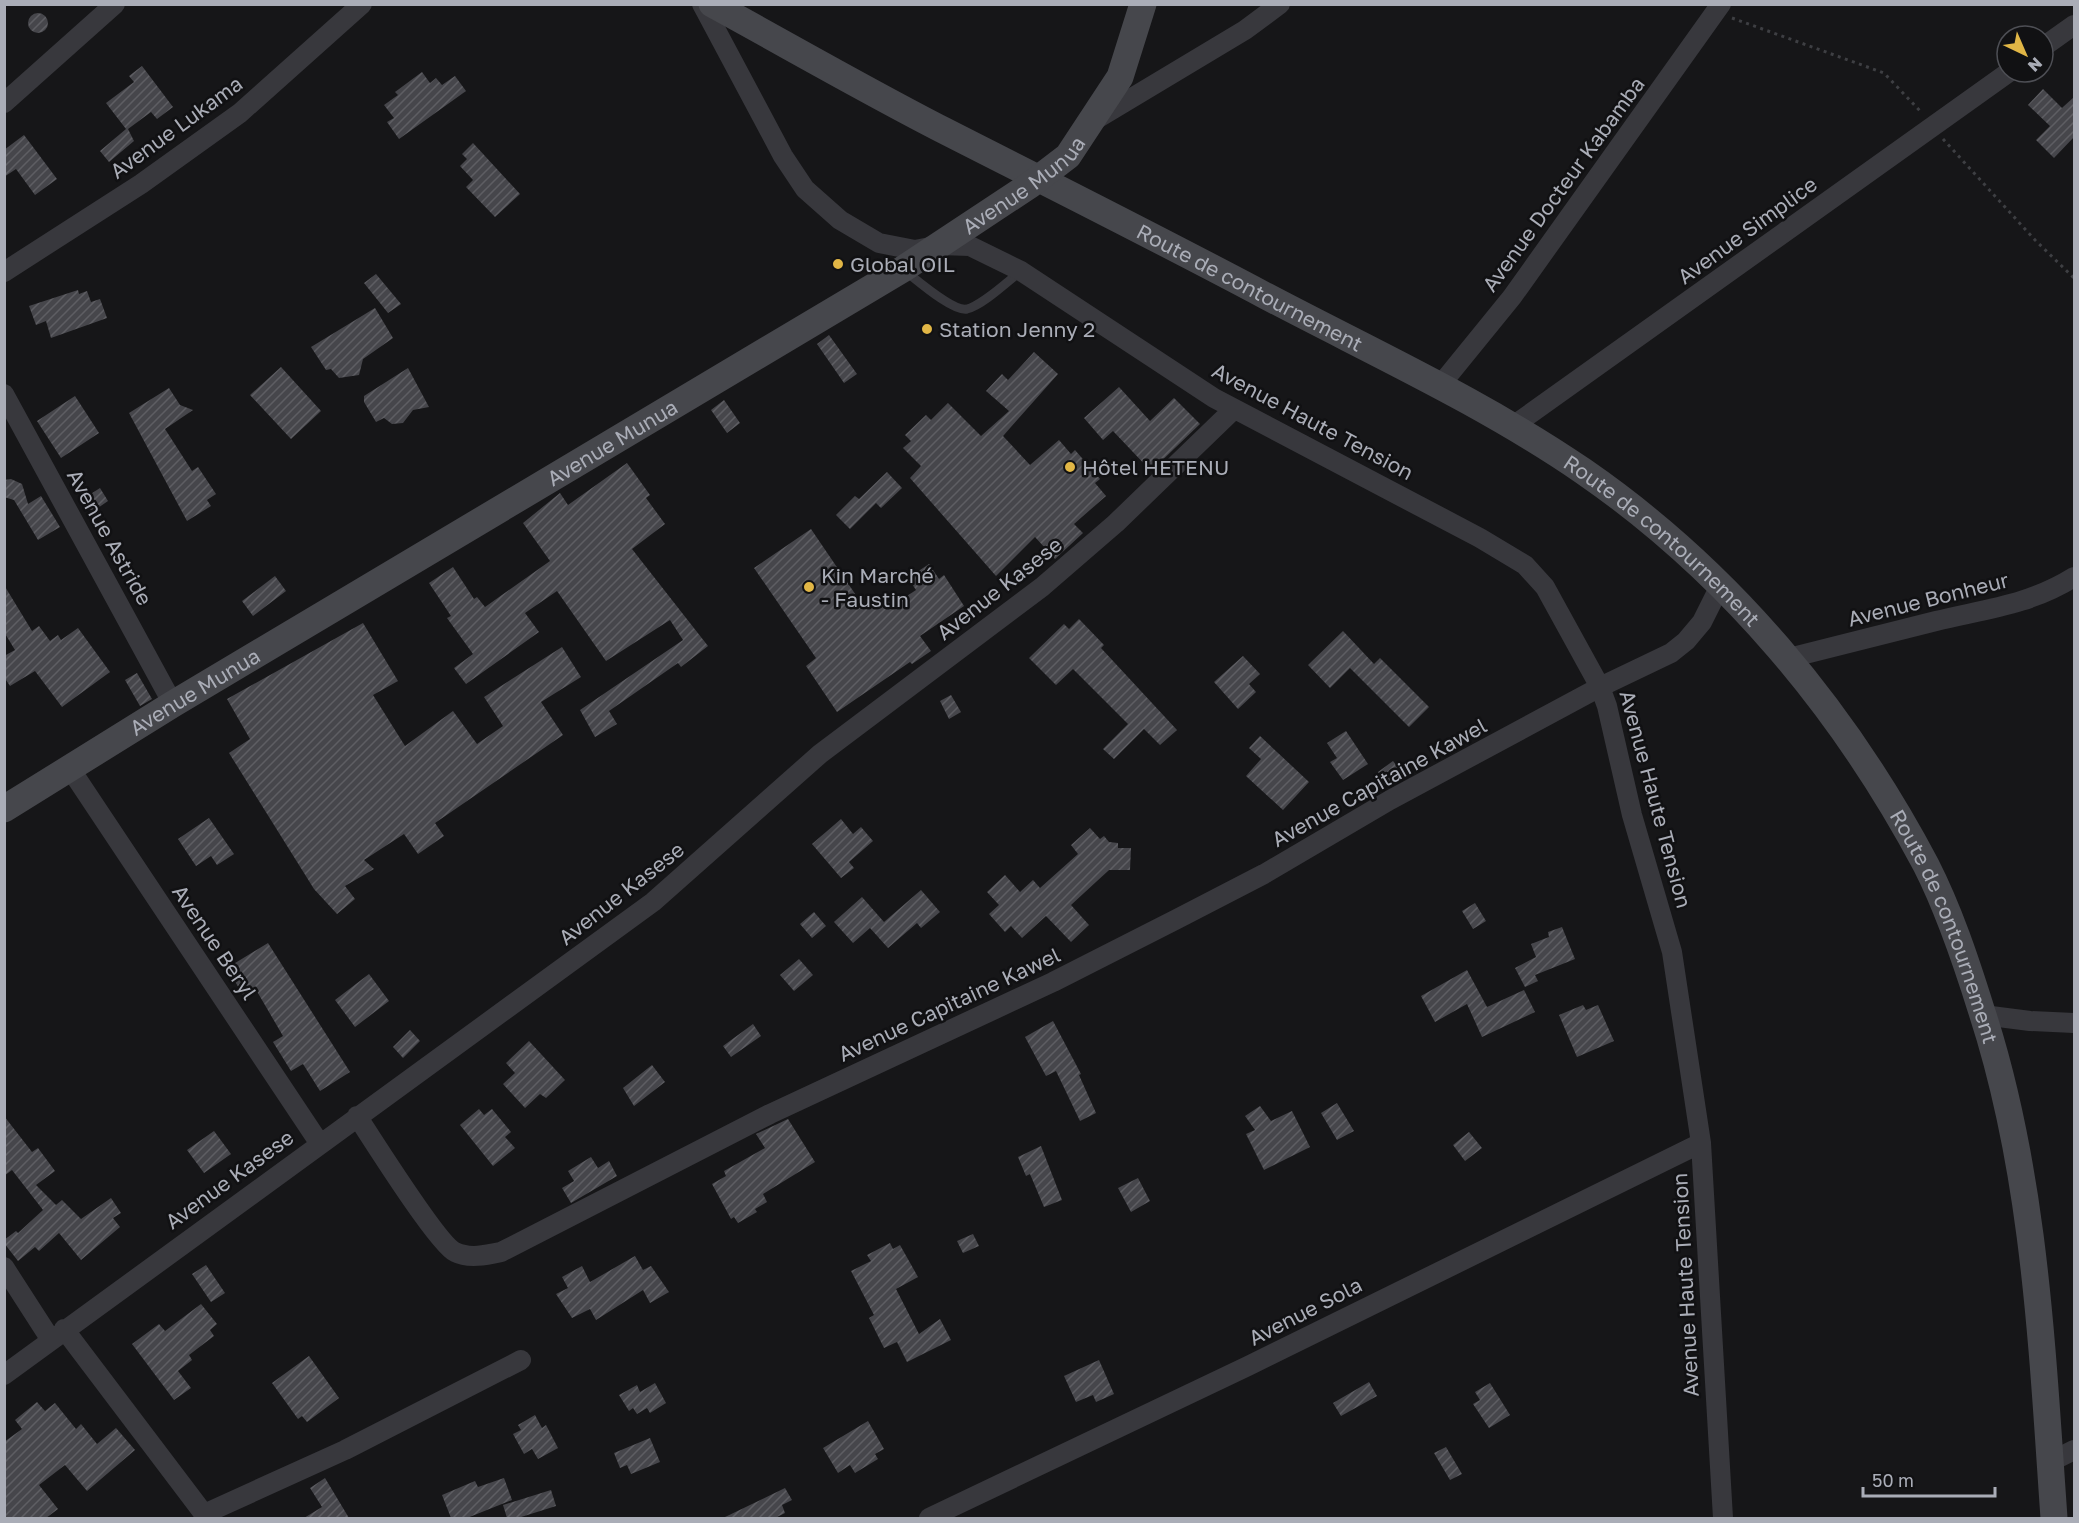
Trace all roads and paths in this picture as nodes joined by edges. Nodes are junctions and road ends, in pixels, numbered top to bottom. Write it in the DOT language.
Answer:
graph roads {
  1 [pos="115,4"];
  2 [pos="362,4"];
  3 [pos="702,4"];
  4 [pos="712,4"];
  5 [pos="1143,4"];
  6 [pos="1280,4"];
  7 [pos="1718,8"];
  8 [pos="2074,26"];
  9 [pos="2055,39"];
  10 [pos="1995,82"];
  11 [pos="4,103"];
  12 [pos="1922,113"];
  13 [pos="1092,122"];
  14 [pos="1938,133"];
  15 [pos="1039,178"];
  16 [pos="940,245"];
  17 [pos="903,269"];
  18 [pos="1021,271"];
  19 [pos="4,272"];
  20 [pos="2074,278"];
  21 [pos="1438,388"];
  22 [pos="4,394"];
  23 [pos="1234,409"];
  24 [pos="1513,426"];
  25 [pos="2074,577"];
  26 [pos="1720,584"];
  27 [pos="1789,658"];
  28 [pos="1600,687"];
  29 [pos="174,704"];
  30 [pos="69,767"];
  31 [pos="4,809"];
  32 [pos="1983,1015"];
  33 [pos="2074,1023"];
  34 [pos="357,1116"];
  35 [pos="1701,1143"];
  36 [pos="320,1144"];
  37 [pos="4,1267"];
  38 [pos="58,1334"];
  39 [pos="521,1360"];
  40 [pos="4,1375"];
  41 [pos="2074,1450"];
  42 [pos="2050,1462"];
  43 [pos="206,1516"];
  44 [pos="929,1518"];
  45 [pos="1723,1518"];
  46 [pos="2054,1518"];
  1 -- 11 [label="street"];
  2 -- 19 [label="street, Avenue Lukama"];
  3 -- 16 [label="street, Avenue Haute Tension"];
  4 -- 15 [label="street, Route de contournement"];
  5 -- 13 [label="street, Avenue Munua"];
  6 -- 13 [label="street"];
  7 -- 12 [label="path"];
  7 -- 21 [label="street, Avenue Docteur Kabamba"];
  8 -- 9 [label="street"];
  10 -- 24 [label="street, Avenue Simplice"];
  13 -- 15 [label="street, Avenue Munua"];
  14 -- 20 [label="path"];
  15 -- 16 [label="street, Avenue Munua"];
  15 -- 21 [label="street, Route de contournement"];
  16 -- 17 [label="street, Avenue Munua"];
  16 -- 18 [label="street, Avenue Haute Tension"];
  17 -- 18 [label="lane"];
  17 -- 29 [label="street, Avenue Munua"];
  18 -- 23 [label="street, Avenue Haute Tension"];
  21 -- 24 [label="street, Route de contournement"];
  22 -- 29 [label="street, Avenue Astride"];
  23 -- 28 [label="street, Avenue Haute Tension"];
  23 -- 34 [label="street, Avenue Kasese"];
  24 -- 26 [label="street, Route de contournement"];
  25 -- 27 [label="street, Avenue Bonheur"];
  26 -- 27 [label="street, Route de contournement"];
  26 -- 28 [label="street"];
  27 -- 32 [label="street, Route de contournement"];
  28 -- 34 [label="street, Avenue Capitaine Kawel"];
  28 -- 35 [label="street, Avenue Haute Tension"];
  29 -- 30 [label="street, Avenue Munua"];
  30 -- 31 [label="street, Avenue Munua"];
  30 -- 36 [label="street, Avenue Beryl"];
  32 -- 33 [label="street"];
  32 -- 42 [label="street, Route de contournement"];
  34 -- 36 [label="street, Avenue Kasese"];
  35 -- 44 [label="street, Avenue Sola"];
  35 -- 45 [label="street, Avenue Haute Tension"];
  36 -- 38 [label="street, Avenue Kasese"];
  37 -- 38 [label="street"];
  38 -- 40 [label="street, Avenue Kasese"];
  38 -- 43 [label="street"];
  39 -- 43 [label="street"];
  41 -- 42 [label="street"];
  42 -- 46 [label="street, Route de contournement"];
}
